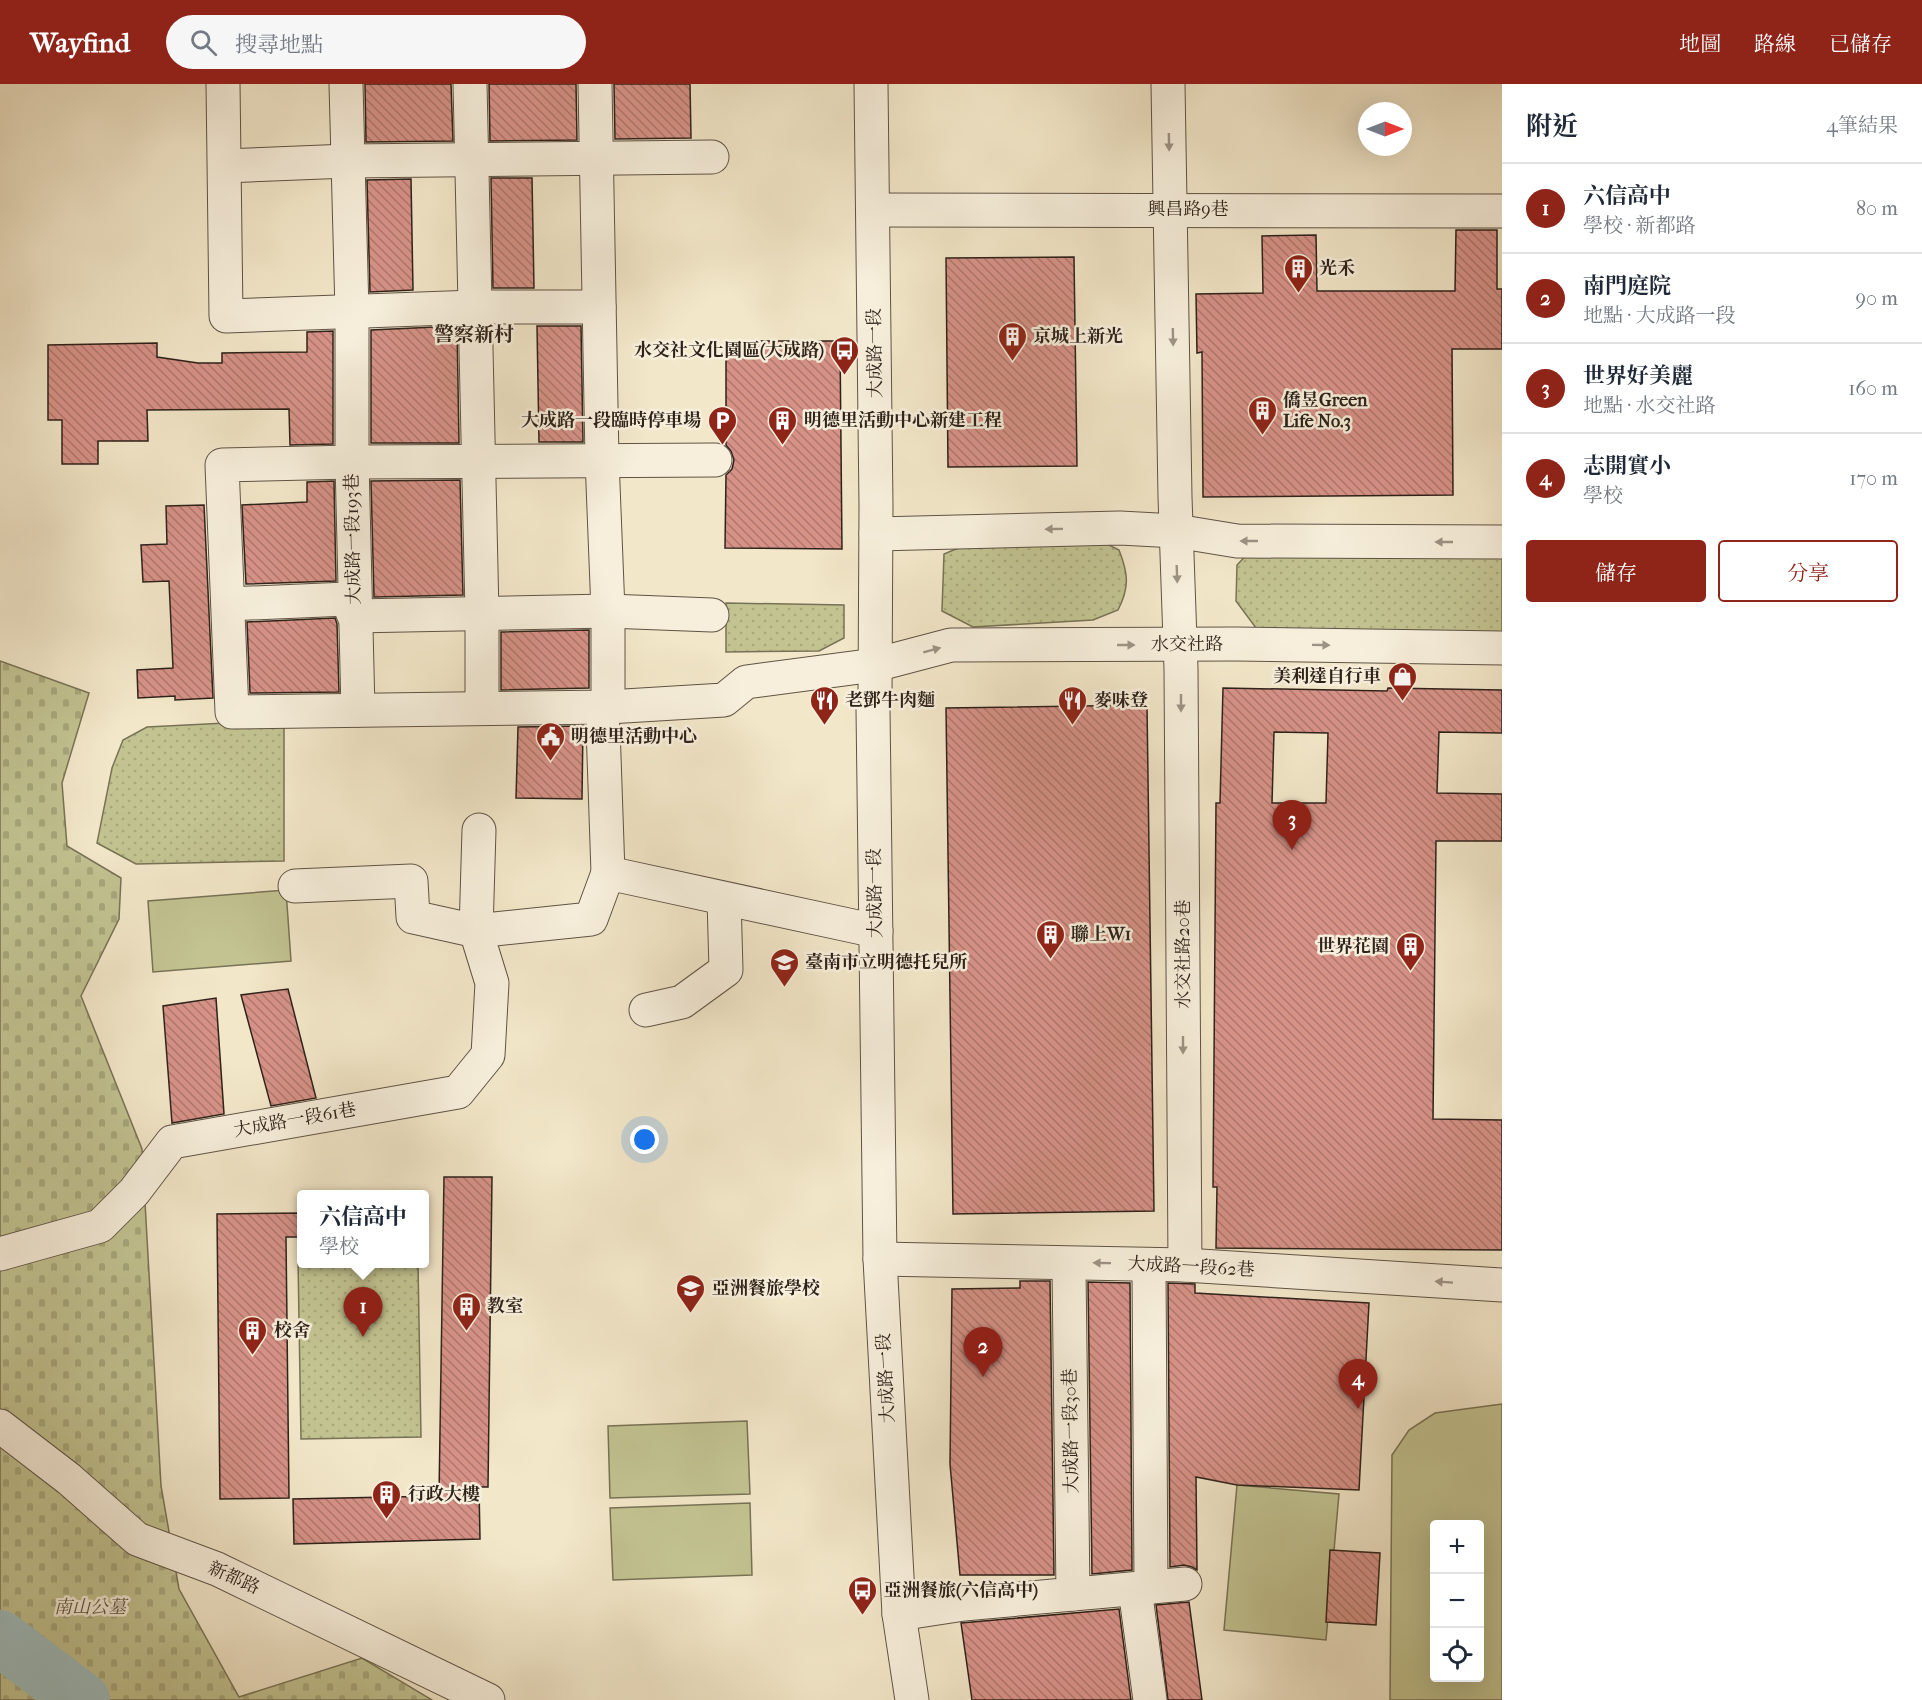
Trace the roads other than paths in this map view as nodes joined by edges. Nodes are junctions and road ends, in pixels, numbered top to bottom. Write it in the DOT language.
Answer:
graph roads {
  1 [pos="223,84"];
  2 [pos="346,84"];
  3 [pos="470,84"];
  4 [pos="594,84"];
  5 [pos="871,84"];
  6 [pos="1168,84"];
  7 [pos="712,157"];
  8 [pos="471,160"];
  9 [pos="597,160"];
  10 [pos="348,161"];
  11 [pos="225,166"];
  12 [pos="1171,209"];
  13 [pos="873,210"];
  14 [pos="1502,211"];
  15 [pos="475,307"];
  16 [pos="599,307"];
  17 [pos="352,312"];
  18 [pos="602,459"];
  19 [pos="715,460"];
  20 [pos="478,461"];
  21 [pos="352,462"];
  22 [pos="1176,531"];
  23 [pos="876,534"];
  24 [pos="1502,542"];
  25 [pos="228,604"];
  26 [pos="608,611"];
  27 [pos="482,612"];
  28 [pos="712,615"];
  29 [pos="354,616"];
  30 [pos="1180,644"];
  31 [pos="1502,648"];
  32 [pos="875,664"];
  33 [pos="482,708"];
  34 [pos="358,710"];
  35 [pos="606,717"];
  36 [pos="479,830"];
  37 [pos="608,873"];
  38 [pos="295,886"];
  39 [pos="724,899"];
  40 [pos="476,931"];
  41 [pos="876,931"];
  42 [pos="646,1010"];
  43 [pos="0,1254"];
  44 [pos="880,1259"];
  45 [pos="1185,1264"];
  46 [pos="1069,1269"];
  47 [pos="1149,1270"];
  48 [pos="1502,1285"];
  49 [pos="0,1426"];
  50 [pos="1185,1584"];
  51 [pos="1143,1588"];
  52 [pos="1073,1594"];
  53 [pos="899,1614"];
  54 [pos="489,1700"];
  55 [pos="912,1700"];
  56 [pos="1150,1700"];
  1 -- 11 [label="street"];
  2 -- 10 [label="street, 大成路一段193巷"];
  3 -- 8 [label="street"];
  4 -- 9 [label="street"];
  5 -- 13 [label="street, 大成路一段"];
  6 -- 12 [label="street, 水交社路20巷, one-way"];
  7 -- 9 [label="street"];
  8 -- 9 [label="street"];
  8 -- 10 [label="street"];
  8 -- 15 [label="street"];
  9 -- 16 [label="street"];
  10 -- 11 [label="street"];
  10 -- 17 [label="street, 大成路一段193巷"];
  11 -- 17 [label="street"];
  12 -- 13 [label="street, 興昌路9巷"];
  12 -- 14 [label="street, 興昌路9巷"];
  12 -- 22 [label="street, 水交社路20巷, one-way"];
  13 -- 23 [label="street, 大成路一段"];
  15 -- 16 [label="street"];
  15 -- 17 [label="street"];
  15 -- 20 [label="street"];
  16 -- 18 [label="street"];
  17 -- 21 [label="street, 大成路一段193巷"];
  18 -- 19 [label="street, 大成路一段193巷"];
  18 -- 20 [label="street, 大成路一段193巷"];
  18 -- 26 [label="street"];
  20 -- 21 [label="street, 大成路一段193巷"];
  20 -- 27 [label="street"];
  21 -- 25 [label="street, 大成路一段193巷"];
  21 -- 29 [label="street, 大成路一段193巷"];
  22 -- 23 [label="street, one-way"];
  24 -- 22 [label="street, one-way"];
  22 -- 30 [label="street, 水交社路20巷, one-way"];
  23 -- 32 [label="street, 大成路一段"];
  25 -- 29 [label="street, 大成路一段193巷"];
  25 -- 34 [label="street, 大成路一段193巷"];
  26 -- 27 [label="street, 大成路一段193巷"];
  26 -- 28 [label="street, 大成路一段193巷"];
  26 -- 35 [label="street"];
  27 -- 29 [label="street, 大成路一段193巷"];
  27 -- 33 [label="street"];
  29 -- 34 [label="street, 大成路一段193巷"];
  30 -- 31 [label="street, 水交社路, one-way"];
  32 -- 30 [label="street, 水交社路, one-way"];
  30 -- 45 [label="street, 水交社路20巷, one-way"];
  32 -- 35 [label="street"];
  32 -- 41 [label="street, 大成路一段"];
  33 -- 34 [label="street, 大成路一段193巷"];
  33 -- 35 [label="street, 大成路一段193巷"];
  35 -- 37 [label="street"];
  36 -- 40 [label="street, 大成路一段61巷"];
  37 -- 39 [label="street"];
  37 -- 40 [label="street"];
  38 -- 40 [label="street"];
  39 -- 41 [label="street"];
  39 -- 42 [label="street"];
  40 -- 43 [label="street, 大成路一段61巷"];
  41 -- 44 [label="street, 大成路一段"];
  45 -- 44 [label="street, 大成路一段62巷, one-way"];
  44 -- 53 [label="street, 大成路一段"];
  48 -- 45 [label="street, 大成路一段62巷, one-way"];
  46 -- 52 [label="street, 大成路一段30巷"];
  47 -- 51 [label="street"];
  49 -- 54 [label="street, 新都路"];
  50 -- 51 [label="street"];
  51 -- 52 [label="street"];
  51 -- 56 [label="street"];
  52 -- 53 [label="street"];
  53 -- 55 [label="street, 大成路一段"];
}
